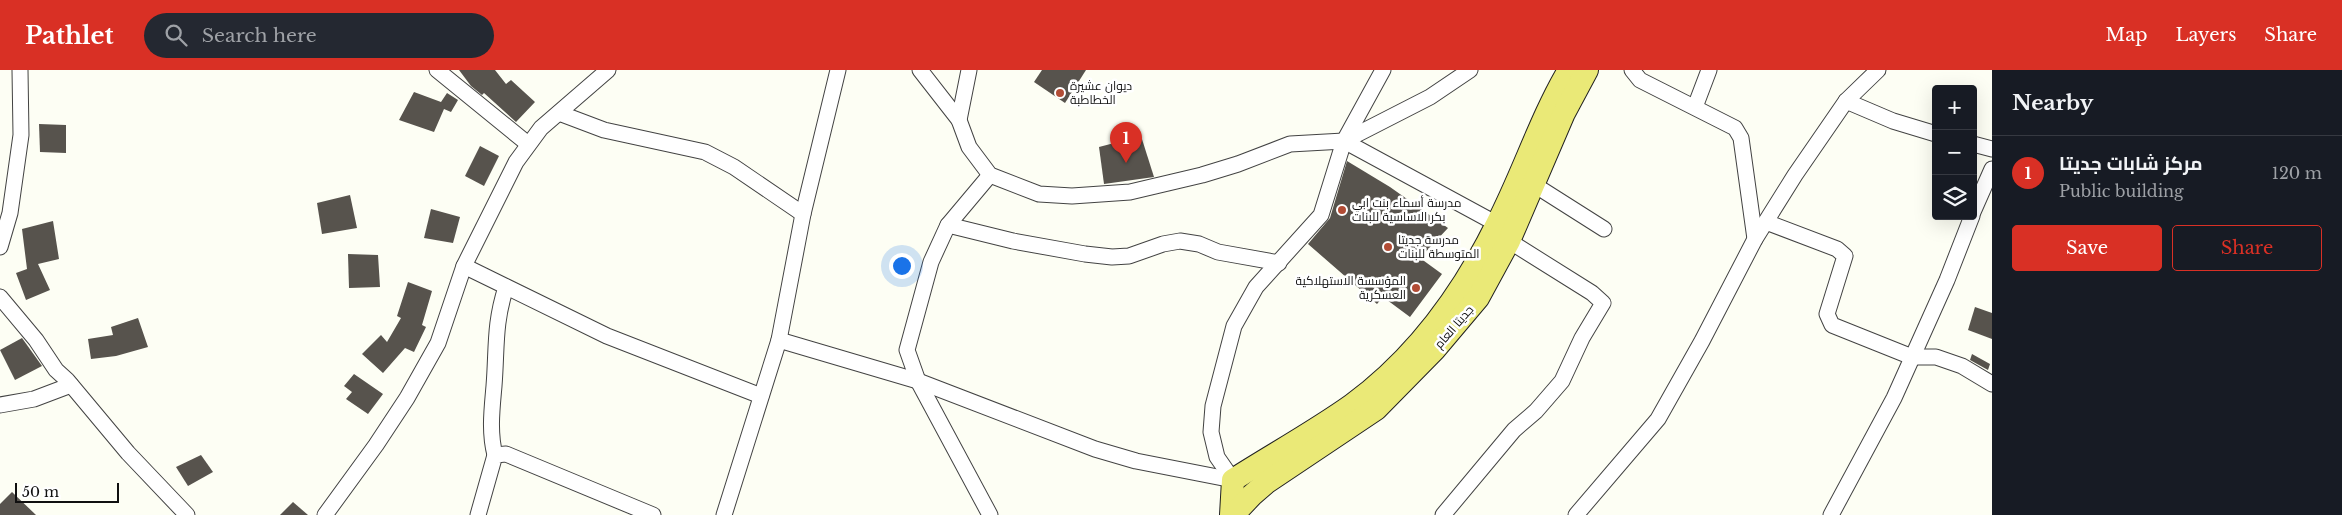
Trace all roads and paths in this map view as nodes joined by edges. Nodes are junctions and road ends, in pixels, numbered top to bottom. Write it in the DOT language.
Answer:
graph roads {
  1 [pos="20,70"];
  2 [pos="437,70"];
  3 [pos="608,70"];
  4 [pos="838,70"];
  5 [pos="920,70"];
  6 [pos="968,70"];
  7 [pos="1383,70"];
  8 [pos="1470,70"];
  9 [pos="1569,70"];
  10 [pos="1587,70"];
  11 [pos="1632,70"];
  12 [pos="1709,70"];
  13 [pos="1878,70"];
  14 [pos="1846,101"];
  15 [pos="1695,107"];
  16 [pos="559,113"];
  17 [pos="958,120"];
  18 [pos="1932,133"];
  19 [pos="1344,141"];
  20 [pos="528,144"];
  21 [pos="1977,145"];
  22 [pos="1541,147"];
  23 [pos="1992,149"];
  24 [pos="1992,169"];
  25 [pos="990,174"];
  26 [pos="1533,184"];
  27 [pos="1977,203"];
  28 [pos="803,214"];
  29 [pos="1970,220"];
  30 [pos="1766,222"];
  31 [pos="948,225"];
  32 [pos="1604,229"];
  33 [pos="1503,232"];
  34 [pos="1755,239"];
  35 [pos="0,247"];
  36 [pos="1280,264"];
  37 [pos="464,266"];
  38 [pos="506,287"];
  39 [pos="0,297"];
  40 [pos="779,340"];
  41 [pos="1912,357"];
  42 [pos="918,381"];
  43 [pos="1992,384"];
  44 [pos="71,385"];
  45 [pos="761,396"];
  46 [pos="0,405"];
  47 [pos="495,455"];
  48 [pos="1233,480"];
  49 [pos="187,515"];
  50 [pos="326,515"];
  51 [pos="478,515"];
  52 [pos="653,515"];
  53 [pos="724,515"];
  54 [pos="990,515"];
  55 [pos="1232,515"];
  56 [pos="1443,515"];
  57 [pos="1576,515"];
  58 [pos="1831,515"];
  1 -- 35 [label="street"];
  2 -- 20 [label="street"];
  3 -- 16 [label="street"];
  4 -- 28 [label="street"];
  5 -- 17 [label="street"];
  6 -- 17 [label="street"];
  7 -- 19 [label="street"];
  8 -- 19 [label="street"];
  9 -- 22 [label="main road, جديتا العام"];
  10 -- 22 [label="main road, جديتا العام"];
  11 -- 15 [label="street"];
  12 -- 15 [label="street"];
  13 -- 14 [label="street"];
  14 -- 18 [label="street"];
  14 -- 30 [label="street"];
  15 -- 34 [label="street"];
  16 -- 20 [label="street"];
  16 -- 28 [label="street"];
  17 -- 25 [label="street"];
  19 -- 25 [label="street"];
  19 -- 33 [label="street"];
  19 -- 36 [label="street"];
  20 -- 37 [label="street"];
  21 -- 23 [label="street"];
  22 -- 26 [label="main road, جديتا العام"];
  22 -- 33 [label="main road, جديتا العام"];
  24 -- 27 [label="street"];
  25 -- 31 [label="street"];
  26 -- 32 [label="street"];
  26 -- 33 [label="main road, جديتا العام"];
  28 -- 40 [label="street"];
  29 -- 41 [label="street"];
  30 -- 34 [label="street"];
  30 -- 41 [label="street"];
  31 -- 36 [label="street"];
  31 -- 42 [label="street"];
  33 -- 48 [label="main road, جديتا العام"];
  33 -- 55 [label="main road, جديتا العام"];
  33 -- 56 [label="street"];
  34 -- 57 [label="street"];
  36 -- 48 [label="street"];
  37 -- 38 [label="street"];
  37 -- 50 [label="street"];
  38 -- 45 [label="street"];
  38 -- 47 [label="street"];
  39 -- 44 [label="street"];
  40 -- 42 [label="street"];
  40 -- 45 [label="street"];
  41 -- 43 [label="street"];
  41 -- 58 [label="street"];
  42 -- 48 [label="street"];
  42 -- 54 [label="street"];
  44 -- 46 [label="street"];
  44 -- 49 [label="street"];
  45 -- 53 [label="street"];
  47 -- 51 [label="street"];
  47 -- 52 [label="street"];
  48 -- 55 [label="main road, جديتا العام"];
}
